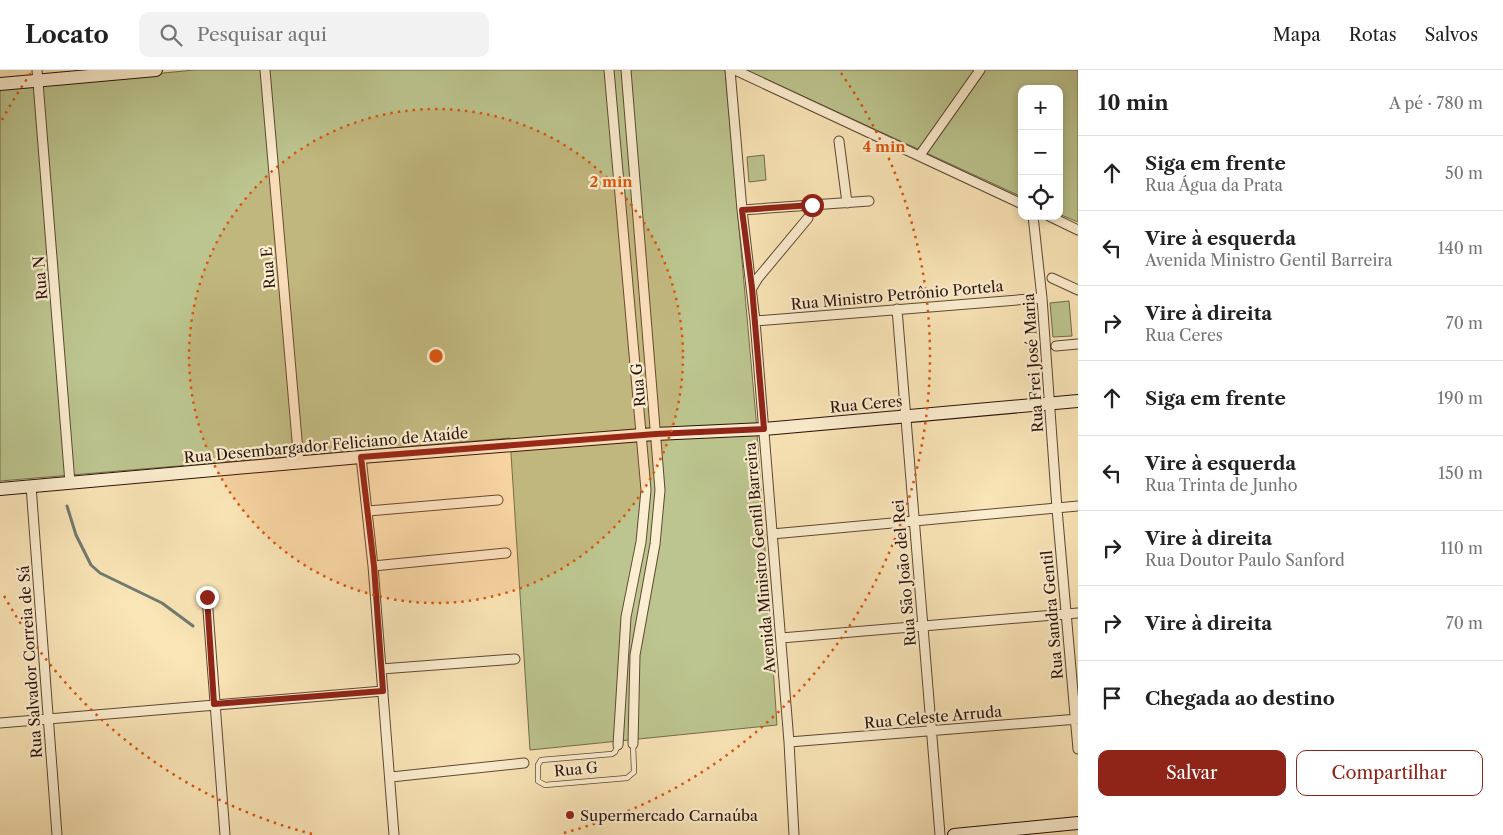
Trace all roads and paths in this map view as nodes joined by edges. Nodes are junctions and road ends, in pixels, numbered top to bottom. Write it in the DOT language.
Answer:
graph roads {
  1 [pos="156,70"];
  2 [pos="265,70"];
  3 [pos="609,70"];
  4 [pos="626,70"];
  5 [pos="730,70"];
  6 [pos="735,70"];
  7 [pos="980,70"];
  8 [pos="37,76"];
  9 [pos="0,84"];
  10 [pos="839,140"];
  11 [pos="920,154"];
  12 [pos="868,201"];
  13 [pos="1018,202"];
  14 [pos="847,203"];
  15 [pos="742,210"];
  16 [pos="808,218"];
  17 [pos="1033,220"];
  18 [pos="1057,220"];
  19 [pos="1078,230"];
  20 [pos="1052,278"];
  21 [pos="752,288"];
  22 [pos="1078,290"];
  23 [pos="1042,298"];
  24 [pos="897,309"];
  25 [pos="755,320"];
  26 [pos="1078,344"];
  27 [pos="1056,346"];
  28 [pos="1078,401"];
  29 [pos="1050,405"];
  30 [pos="904,417"];
  31 [pos="764,429"];
  32 [pos="656,434"];
  33 [pos="642,435"];
  34 [pos="361,457"];
  35 [pos="299,463"];
  36 [pos="70,483"];
  37 [pos="31,486"];
  38 [pos="0,489"];
  39 [pos="498,500"];
  40 [pos="1078,506"];
  41 [pos="1057,509"];
  42 [pos="368,511"];
  43 [pos="914,522"];
  44 [pos="772,534"];
  45 [pos="506,553"];
  46 [pos="374,566"];
  47 [pos="207,597"];
  48 [pos="1078,613"];
  49 [pos="1067,614"];
  50 [pos="922,626"];
  51 [pos="780,638"];
  52 [pos="515,659"];
  53 [pos="381,669"];
  54 [pos="383,691"];
  55 [pos="214,704"];
  56 [pos="48,719"];
  57 [pos="1076,719"];
  58 [pos="0,723"];
  59 [pos="931,730"];
  60 [pos="619,733"];
  61 [pos="633,733"];
  62 [pos="789,742"];
  63 [pos="633,744"];
  64 [pos="618,745"];
  65 [pos="1078,750"];
  66 [pos="524,763"];
  67 [pos="391,777"];
  68 [pos="1078,823"];
  69 [pos="57,835"];
  70 [pos="226,835"];
  71 [pos="394,835"];
  72 [pos="794,835"];
  73 [pos="940,835"];
  74 [pos="954,835"];
  1 -- 8 [label="street"];
  2 -- 35 [label="street, Rua E"];
  3 -- 33 [label="street, Rua G"];
  4 -- 32 [label="street, Rua G"];
  5 -- 15 [label="street, Avenida Ministro Gentil Barreira"];
  6 -- 11 [label="street"];
  7 -- 11 [label="street"];
  8 -- 9 [label="street"];
  8 -- 36 [label="street, Rua N"];
  10 -- 14 [label="street"];
  11 -- 13 [label="street"];
  12 -- 14 [label="street"];
  14 -- 15 [label="street"];
  15 -- 21 [label="street, Avenida Ministro Gentil Barreira"];
  16 -- 21 [label="street"];
  17 -- 23 [label="street, Rua Frei José Maria"];
  18 -- 19 [label="street"];
  20 -- 22 [label="street"];
  21 -- 25 [label="street, Avenida Ministro Gentil Barreira"];
  23 -- 24 [label="street, Rua Ministro Petrônio Portela"];
  23 -- 29 [label="street, Rua Frei José Maria"];
  24 -- 25 [label="street, Rua Ministro Petrônio Portela"];
  24 -- 30 [label="street, Rua São João del Rei"];
  25 -- 31 [label="street, Avenida Ministro Gentil Barreira"];
  26 -- 27 [label="street"];
  28 -- 29 [label="street, Rua Ceres"];
  29 -- 30 [label="street, Rua Ceres"];
  29 -- 41 [label="street, Rua Frei José Maria"];
  30 -- 31 [label="street, Rua Ceres"];
  30 -- 43 [label="street, Rua São João del Rei"];
  31 -- 32 [label="street, Rua Ceres"];
  31 -- 44 [label="street, Avenida Ministro Gentil Barreira"];
  32 -- 33 [label="street, Rua Desembargador Feliciano de Ataíde"];
  32 -- 61 [label="street, Rua G"];
  33 -- 34 [label="street, Rua Desembargador Feliciano de Ataíde"];
  33 -- 60 [label="street, Rua G"];
  34 -- 35 [label="street, Rua Desembargador Feliciano de Ataíde"];
  34 -- 42 [label="street"];
  35 -- 36 [label="street, Rua Desembargador Feliciano de Ataíde"];
  36 -- 37 [label="street, Rua Desembargador Feliciano de Ataíde"];
  37 -- 38 [label="street, Rua Desembargador Feliciano de Ataíde"];
  37 -- 56 [label="street, Rua Salvador Correia de Sá"];
  39 -- 42 [label="street"];
  40 -- 41 [label="street"];
  41 -- 43 [label="street"];
  41 -- 49 [label="street, Rua Sandra Gentil"];
  42 -- 46 [label="street"];
  43 -- 44 [label="street"];
  43 -- 50 [label="street, Rua São João del Rei"];
  44 -- 51 [label="street, Avenida Ministro Gentil Barreira"];
  45 -- 46 [label="street"];
  46 -- 53 [label="street"];
  47 -- 55 [label="street"];
  48 -- 49 [label="street"];
  49 -- 50 [label="street"];
  49 -- 57 [label="street, Rua Sandra Gentil"];
  50 -- 51 [label="street"];
  50 -- 59 [label="street, Rua São João del Rei"];
  51 -- 62 [label="street, Avenida Ministro Gentil Barreira"];
  52 -- 53 [label="street"];
  53 -- 54 [label="street"];
  54 -- 55 [label="street"];
  54 -- 67 [label="street"];
  55 -- 56 [label="street"];
  55 -- 70 [label="street"];
  56 -- 58 [label="street"];
  56 -- 69 [label="street, Rua Salvador Correia de Sá"];
  57 -- 59 [label="street, Rua Celeste Arruda"];
  57 -- 65 [label="street, Rua Sandra Gentil"];
  59 -- 62 [label="street, Rua Celeste Arruda"];
  59 -- 73 [label="street, Rua São João del Rei"];
  60 -- 61 [label="street"];
  60 -- 64 [label="street, Rua G"];
  61 -- 63 [label="street, Rua G"];
  62 -- 72 [label="street, Avenida Ministro Gentil Barreira"];
  63 -- 64 [label="lane, Rua G"];
  66 -- 67 [label="street"];
  67 -- 71 [label="street"];
  68 -- 74 [label="street"];
}
